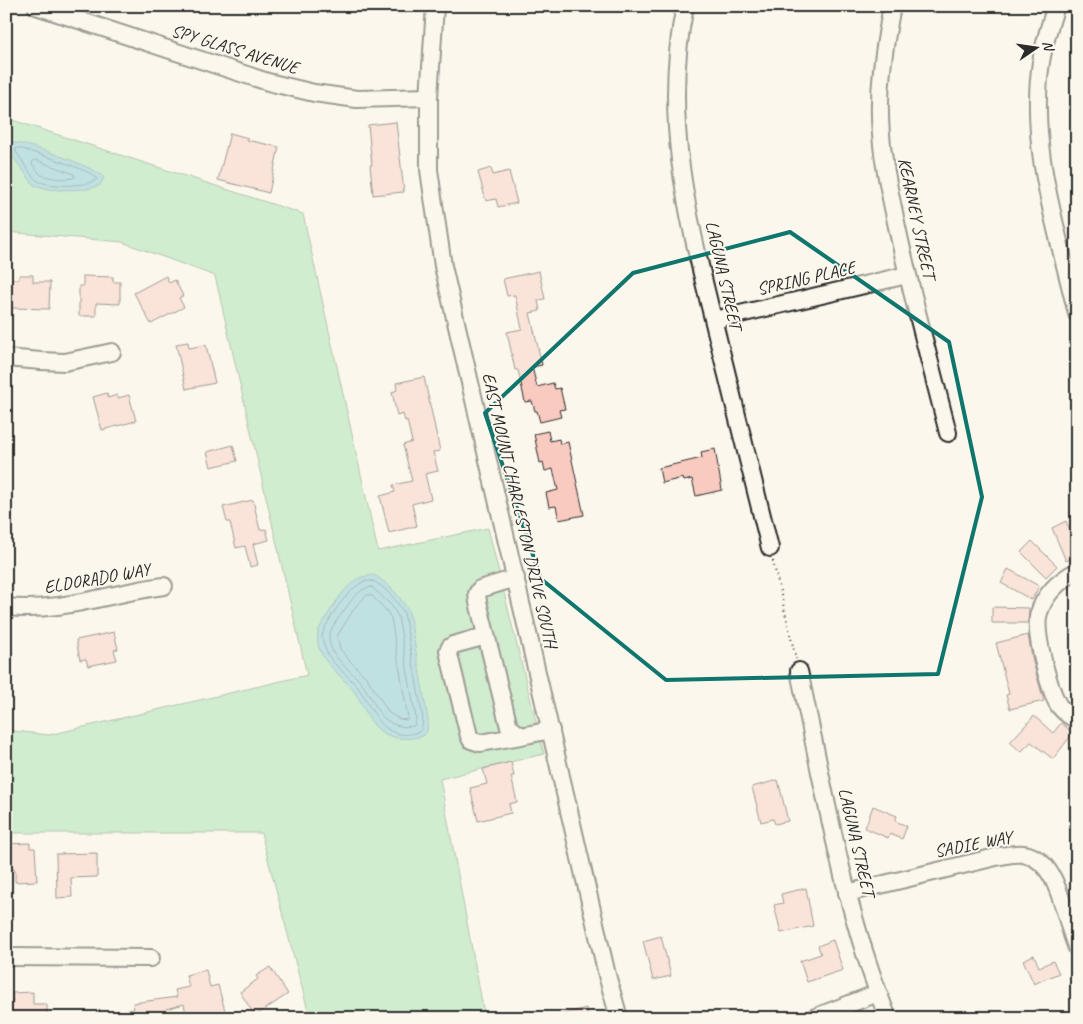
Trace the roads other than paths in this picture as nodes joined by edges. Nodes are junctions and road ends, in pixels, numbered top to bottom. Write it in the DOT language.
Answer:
graph roads {
  1 [pos="36,6"];
  2 [pos="435,6"];
  3 [pos="686,6"];
  4 [pos="892,6"];
  5 [pos="1056,6"];
  6 [pos="429,97"];
  7 [pos="908,275"];
  8 [pos="1072,276"];
  9 [pos="1077,314"];
  10 [pos="714,320"];
  11 [pos="112,352"];
  12 [pos="6,358"];
  13 [pos="948,433"];
  14 [pos="770,548"];
  15 [pos="1077,571"];
  16 [pos="516,578"];
  17 [pos="164,586"];
  18 [pos="6,607"];
  19 [pos="486,636"];
  20 [pos="799,671"];
  21 [pos="1077,720"];
  22 [pos="551,730"];
  23 [pos="521,736"];
  24 [pos="847,893"];
  25 [pos="1077,948"];
  26 [pos="6,957"];
  27 [pos="151,958"];
  28 [pos="878,993"];
  29 [pos="619,1018"];
  30 [pos="812,1018"];
  31 [pos="888,1018"];
  1 -- 6 [label="street, SPY GLASS AVENUE"];
  2 -- 6 [label="street, EAST MOUNT CHARLESTON DRIVE SOUTH"];
  3 -- 10 [label="street, LAGUNA STREET"];
  4 -- 7 [label="street, KEARNEY STREET"];
  5 -- 8 [label="street"];
  6 -- 16 [label="street, EAST MOUNT CHARLESTON DRIVE SOUTH"];
  7 -- 10 [label="street, SPRING PLACE"];
  7 -- 13 [label="street, KEARNEY STREET"];
  8 -- 9 [label="street"];
  10 -- 14 [label="street, LAGUNA STREET"];
  11 -- 12 [label="street"];
  15 -- 21 [label="street"];
  16 -- 19 [label="street"];
  16 -- 22 [label="street, EAST MOUNT CHARLESTON DRIVE SOUTH"];
  17 -- 18 [label="street, ELDORADO WAY"];
  19 -- 23 [label="street"];
  19 -- 23 [label="street"];
  20 -- 24 [label="street, LAGUNA STREET"];
  22 -- 23 [label="street"];
  22 -- 29 [label="street, EAST MOUNT CHARLESTON DRIVE SOUTH"];
  24 -- 25 [label="street, SADIE WAY"];
  24 -- 28 [label="street, LAGUNA STREET"];
  26 -- 27 [label="street"];
  28 -- 30 [label="street"];
  28 -- 31 [label="street, LAGUNA STREET"];
}
